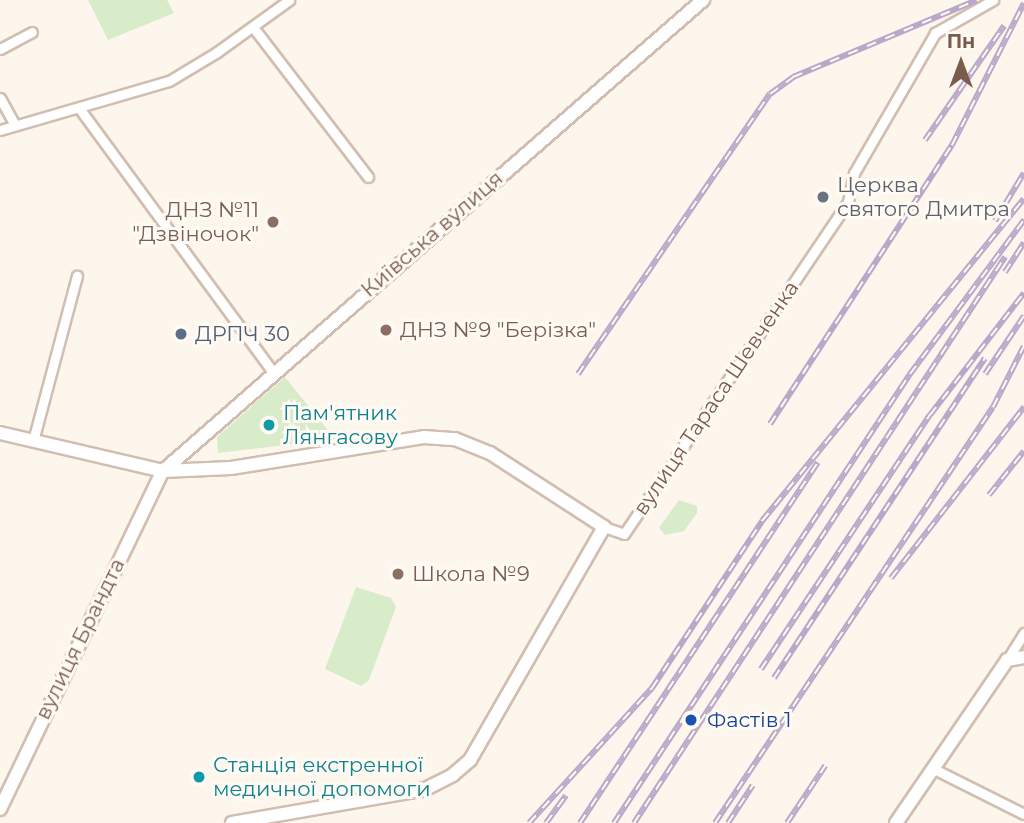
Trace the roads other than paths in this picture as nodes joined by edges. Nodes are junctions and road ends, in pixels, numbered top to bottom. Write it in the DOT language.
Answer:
graph roads {
  1 [pos="289,0"];
  2 [pos="703,0"];
  3 [pos="993,0"];
  4 [pos="253,27"];
  5 [pos="32,32"];
  6 [pos="0,49"];
  7 [pos="0,98"];
  8 [pos="79,108"];
  9 [pos="14,123"];
  10 [pos="0,130"];
  11 [pos="368,177"];
  12 [pos="77,276"];
  13 [pos="273,372"];
  14 [pos="0,433"];
  15 [pos="33,441"];
  16 [pos="163,471"];
  17 [pos="604,527"];
  18 [pos="1024,633"];
  19 [pos="1024,657"];
  20 [pos="1007,660"];
  21 [pos="936,770"];
  22 [pos="0,808"];
  23 [pos="1024,814"];
  24 [pos="232,823"];
  25 [pos="897,823"];
  1 -- 4 [label="street"];
  2 -- 13 [label="street, Київська вулиця"];
  3 -- 17 [label="street, вулиця Тараса Шевченка"];
  4 -- 8 [label="street"];
  4 -- 11 [label="street"];
  5 -- 6 [label="street"];
  7 -- 9 [label="street"];
  8 -- 9 [label="street"];
  8 -- 13 [label="street"];
  9 -- 10 [label="street"];
  12 -- 15 [label="street"];
  13 -- 16 [label="street, Київська вулиця"];
  14 -- 15 [label="street"];
  15 -- 16 [label="street"];
  16 -- 17 [label="street"];
  16 -- 22 [label="street, вулиця Брандта"];
  17 -- 24 [label="street"];
  18 -- 20 [label="street"];
  19 -- 20 [label="street"];
  20 -- 21 [label="street"];
  21 -- 23 [label="street"];
  21 -- 25 [label="street"];
}
